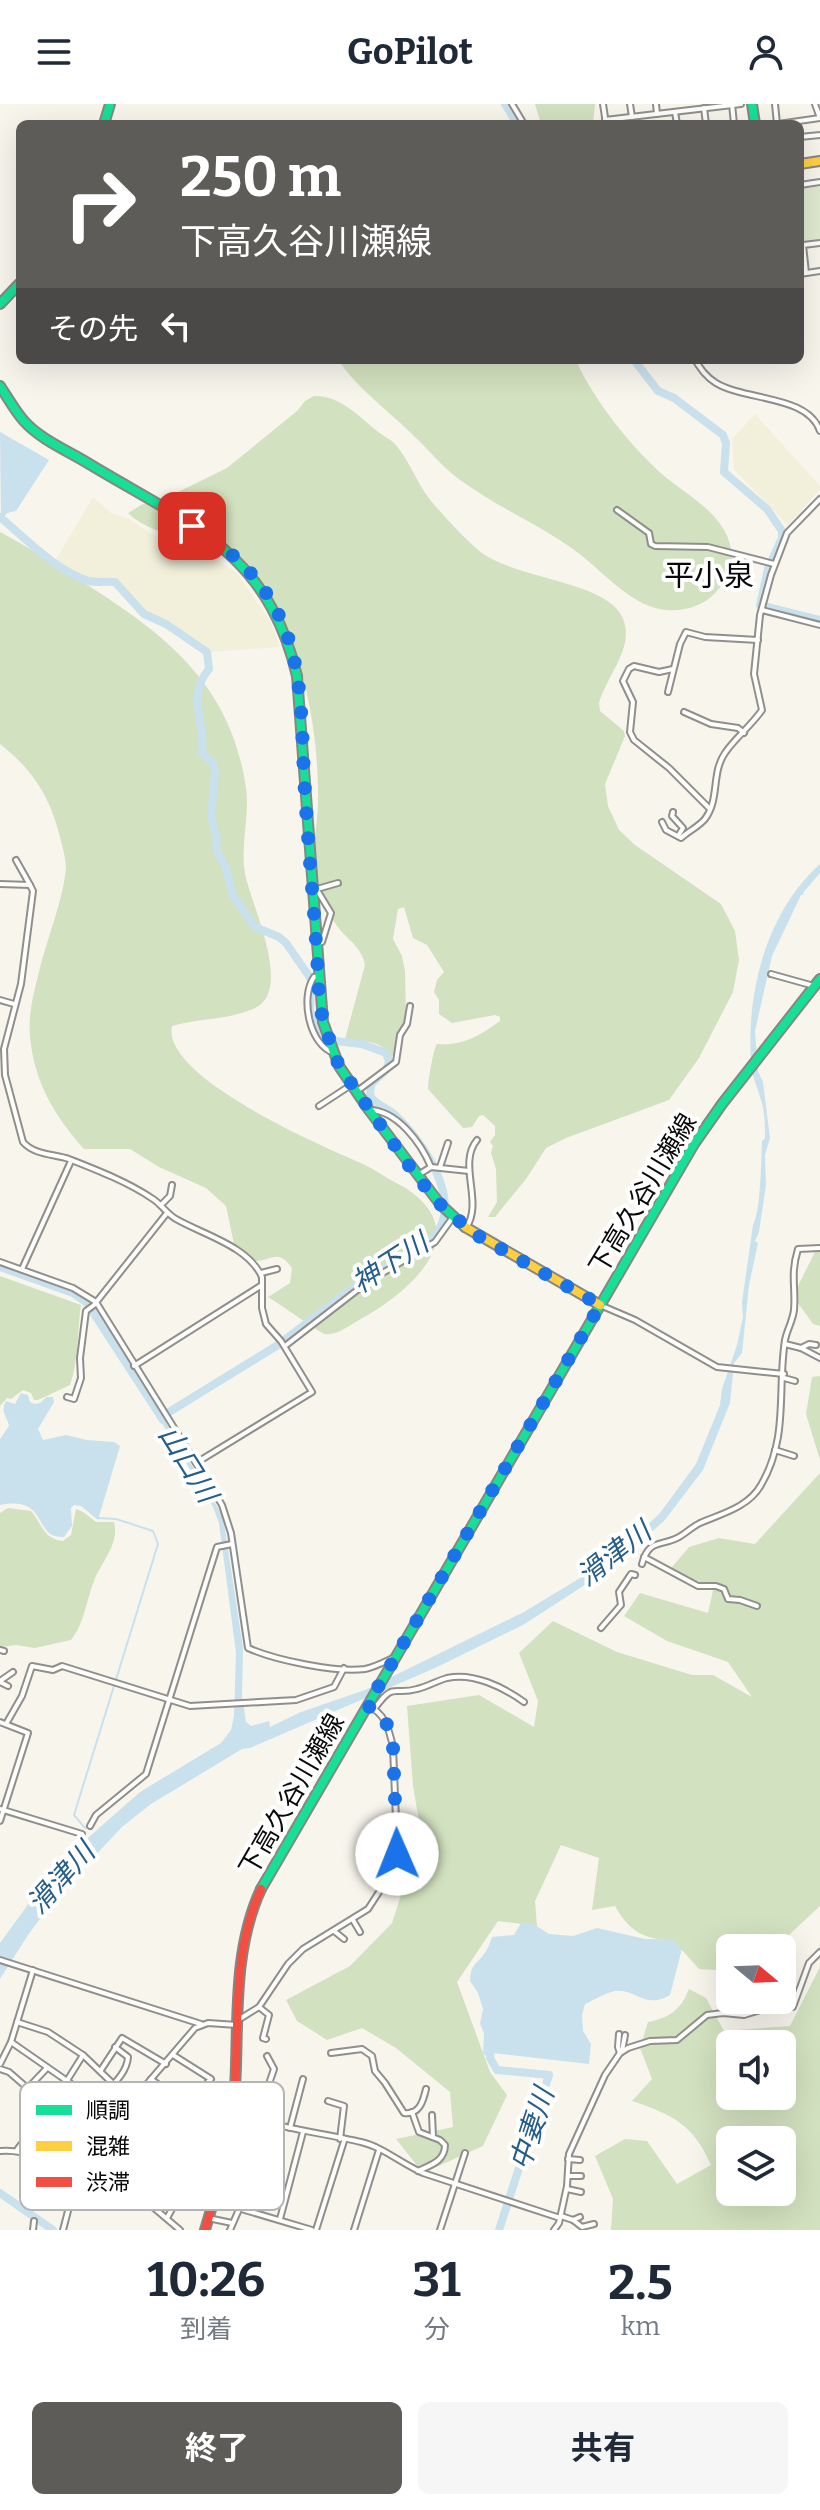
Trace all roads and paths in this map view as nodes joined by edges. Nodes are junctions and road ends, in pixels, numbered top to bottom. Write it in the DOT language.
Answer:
graph roads {
  1 [pos="630,104"];
  2 [pos="656,104"];
  3 [pos="683,104"];
  4 [pos="732,104"];
  5 [pos="741,104"];
  6 [pos="817,105"];
  7 [pos="704,108"];
  8 [pos="684,111"];
  9 [pos="675,112"];
  10 [pos="657,114"];
  11 [pos="640,116"];
  12 [pos="632,117"];
  13 [pos="820,118"];
  14 [pos="616,120"];
  15 [pos="640,120"];
  16 [pos="676,120"];
  17 [pos="706,120"];
  18 [pos="16,287"];
  19 [pos="0,304"];
  20 [pos="698,364"];
  21 [pos="0,386"];
  22 [pos="820,431"];
  23 [pos="820,499"];
  24 [pos="617,510"];
  25 [pos="772,563"];
  26 [pos="763,607"];
  27 [pos="820,625"];
  28 [pos="758,640"];
  29 [pos="673,669"];
  30 [pos="668,692"];
  31 [pos="684,712"];
  32 [pos="744,733"];
  33 [pos="711,809"];
  34 [pos="673,812"];
  35 [pos="662,822"];
  36 [pos="678,836"];
  37 [pos="16,860"];
  38 [pos="338,883"];
  39 [pos="0,884"];
  40 [pos="30,885"];
  41 [pos="315,890"];
  42 [pos="316,944"];
  43 [pos="771,974"];
  44 [pos="313,980"];
  45 [pos="817,982"];
  46 [pos="0,1000"];
  47 [pos="14,1004"];
  48 [pos="410,1006"];
  49 [pos="332,1050"];
  50 [pos="2,1060"];
  51 [pos="353,1089"];
  52 [pos="319,1106"];
  53 [pos="369,1110"];
  54 [pos="477,1140"];
  55 [pos="448,1143"];
  56 [pos="71,1161"];
  57 [pos="435,1168"];
  58 [pos="469,1171"];
  59 [pos="417,1177"];
  60 [pos="172,1185"];
  61 [pos="161,1205"];
  62 [pos="167,1213"];
  63 [pos="451,1215"];
  64 [pos="466,1228"];
  65 [pos="820,1248"];
  66 [pos="0,1262"];
  67 [pos="22,1269"];
  68 [pos="277,1269"];
  69 [pos="261,1273"];
  70 [pos="262,1285"];
  71 [pos="95,1303"];
  72 [pos="600,1305"];
  73 [pos="283,1344"];
  74 [pos="785,1344"];
  75 [pos="816,1345"];
  76 [pos="801,1348"];
  77 [pos="820,1358"];
  78 [pos="134,1366"];
  79 [pos="784,1376"];
  80 [pos="795,1381"];
  81 [pos="67,1397"];
  82 [pos="775,1450"];
  83 [pos="794,1456"];
  84 [pos="196,1463"];
  85 [pos="232,1544"];
  86 [pos="644,1557"];
  87 [pos="642,1564"];
  88 [pos="635,1575"];
  89 [pos="757,1606"];
  90 [pos="601,1628"];
  91 [pos="396,1656"];
  92 [pos="344,1668"];
  93 [pos="13,1672"];
  94 [pos="0,1682"];
  95 [pos="8,1686"];
  96 [pos="169,1699"];
  97 [pos="524,1702"];
  98 [pos="370,1706"];
  99 [pos="0,1722"];
  100 [pos="6,1724"];
  101 [pos="2,1809"];
  102 [pos="0,1821"];
  103 [pos="90,1826"];
  104 [pos="82,1834"];
  105 [pos="352,1920"];
  106 [pos="333,1930"];
  107 [pos="360,1932"];
  108 [pos="344,1939"];
  109 [pos="820,1952"];
  110 [pos="0,1960"];
  111 [pos="33,1970"];
  112 [pos="259,2007"];
  113 [pos="17,2022"];
  114 [pos="238,2023"];
  115 [pos="201,2024"];
  116 [pos="622,2034"];
  117 [pos="266,2039"];
  118 [pos="11,2042"];
  119 [pos="115,2047"];
  120 [pos="621,2052"];
  121 [pos="331,2053"];
  122 [pos="83,2055"];
  123 [pos="173,2055"];
  124 [pos="267,2056"];
  125 [pos="166,2064"];
  126 [pos="0,2066"];
  127 [pos="47,2068"];
  128 [pos="101,2070"];
  129 [pos="151,2079"];
  130 [pos="303,2079"];
  131 [pos="68,2080"];
  132 [pos="21,2082"];
  133 [pos="34,2082"];
  134 [pos="70,2082"];
  135 [pos="111,2082"];
  136 [pos="115,2082"];
  137 [pos="148,2082"];
  138 [pos="156,2082"];
  139 [pos="208,2082"];
  140 [pos="235,2082"];
  141 [pos="270,2082"];
  142 [pos="426,2089"];
  143 [pos="328,2101"];
  144 [pos="412,2112"];
  145 [pos="432,2115"];
  146 [pos="284,2126"];
  147 [pos="290,2128"];
  148 [pos="303,2132"];
  149 [pos="433,2137"];
  150 [pos="342,2140"];
  151 [pos="20,2146"];
  152 [pos="1,2150"];
  153 [pos="17,2150"];
  154 [pos="379,2150"];
  155 [pos="20,2151"];
  156 [pos="465,2153"];
  157 [pos="568,2159"];
  158 [pos="580,2160"];
  159 [pos="418,2171"];
  160 [pos="568,2176"];
  161 [pos="581,2176"];
  162 [pos="455,2184"];
  163 [pos="566,2189"];
  164 [pos="581,2192"];
  165 [pos="284,2204"];
  166 [pos="68,2210"];
  167 [pos="158,2210"];
  168 [pos="171,2210"];
  169 [pos="210,2210"];
  170 [pos="237,2210"];
  171 [pos="246,2210"];
  172 [pos="282,2210"];
  173 [pos="560,2217"];
  174 [pos="580,2217"];
  175 [pos="167,2218"];
  176 [pos="208,2218"];
  177 [pos="280,2219"];
  178 [pos="573,2220"];
  179 [pos="34,2221"];
  180 [pos="232,2223"];
  181 [pos="594,2224"];
  182 [pos="33,2230"];
  183 [pos="63,2230"];
  184 [pos="180,2230"];
  185 [pos="205,2230"];
  186 [pos="230,2230"];
  187 [pos="314,2230"];
  188 [pos="354,2230"];
  189 [pos="440,2230"];
  190 [pos="554,2230"];
  1 -- 12 [label="street"];
  2 -- 10 [label="street"];
  3 -- 8 [label="street"];
  4 -- 5 [label="street"];
  4 -- 7 [label="street"];
  6 -- 13 [label="street"];
  7 -- 8 [label="street"];
  7 -- 17 [label="street"];
  8 -- 9 [label="street"];
  9 -- 10 [label="street"];
  9 -- 16 [label="street"];
  10 -- 11 [label="street"];
  11 -- 12 [label="street"];
  11 -- 15 [label="street"];
  12 -- 14 [label="street"];
  18 -- 19 [label="main road"];
  20 -- 22 [label="street"];
  21 -- 41 [label="main road"];
  23 -- 25 [label="street"];
  24 -- 25 [label="street"];
  25 -- 26 [label="street"];
  26 -- 27 [label="street"];
  26 -- 28 [label="street"];
  28 -- 29 [label="street"];
  28 -- 32 [label="street"];
  29 -- 30 [label="street"];
  29 -- 33 [label="street"];
  31 -- 32 [label="street"];
  32 -- 33 [label="street"];
  33 -- 36 [label="street"];
  34 -- 36 [label="street"];
  35 -- 36 [label="street"];
  37 -- 40 [label="street"];
  38 -- 41 [label="street"];
  39 -- 40 [label="street"];
  40 -- 47 [label="street"];
  41 -- 42 [label="main road"];
  41 -- 42 [label="street"];
  42 -- 44 [label="main road"];
  43 -- 45 [label="street"];
  44 -- 49 [label="main road"];
  44 -- 49 [label="street"];
  45 -- 72 [label="main road, 下高久谷川瀬線"];
  46 -- 47 [label="street"];
  47 -- 50 [label="street"];
  48 -- 51 [label="street"];
  49 -- 51 [label="main road"];
  50 -- 56 [label="street"];
  51 -- 52 [label="street"];
  51 -- 53 [label="main road"];
  53 -- 57 [label="street"];
  53 -- 59 [label="main road"];
  54 -- 58 [label="street"];
  55 -- 57 [label="street"];
  56 -- 61 [label="street"];
  56 -- 67 [label="street"];
  57 -- 58 [label="street"];
  57 -- 59 [label="street"];
  58 -- 64 [label="street"];
  59 -- 63 [label="main road"];
  60 -- 61 [label="street"];
  61 -- 62 [label="street"];
  62 -- 69 [label="street"];
  62 -- 71 [label="street"];
  63 -- 64 [label="main road"];
  63 -- 73 [label="street"];
  64 -- 72 [label="main road"];
  65 -- 74 [label="street"];
  66 -- 67 [label="street"];
  67 -- 71 [label="street"];
  68 -- 69 [label="street"];
  69 -- 70 [label="street"];
  70 -- 73 [label="street"];
  70 -- 78 [label="street"];
  71 -- 78 [label="street"];
  71 -- 81 [label="street"];
  72 -- 79 [label="street"];
  72 -- 91 [label="main road, 下高久谷川瀬線"];
  73 -- 84 [label="street"];
  74 -- 76 [label="street"];
  74 -- 79 [label="street"];
  75 -- 76 [label="street"];
  76 -- 77 [label="street"];
  78 -- 84 [label="street"];
  79 -- 80 [label="street"];
  79 -- 82 [label="street"];
  82 -- 83 [label="street"];
  82 -- 86 [label="street"];
  84 -- 85 [label="street"];
  85 -- 92 [label="street"];
  85 -- 96 [label="street"];
  86 -- 87 [label="street"];
  86 -- 89 [label="street"];
  88 -- 90 [label="street"];
  91 -- 92 [label="street"];
  91 -- 98 [label="main road, 下高久谷川瀬線"];
  92 -- 96 [label="street"];
  93 -- 94 [label="street"];
  94 -- 95 [label="street"];
  96 -- 100 [label="street"];
  96 -- 103 [label="street"];
  97 -- 98 [label="street"];
  98 -- 105 [label="street"];
  98 -- 114 [label="main road, 下高久谷川瀬線"];
  99 -- 100 [label="street"];
  100 -- 101 [label="street"];
  101 -- 102 [label="street"];
  101 -- 104 [label="street"];
  105 -- 106 [label="street"];
  105 -- 107 [label="street"];
  106 -- 108 [label="street"];
  106 -- 112 [label="street"];
  109 -- 120 [label="street"];
  110 -- 111 [label="street"];
  111 -- 113 [label="street"];
  111 -- 115 [label="street"];
  112 -- 114 [label="street"];
  112 -- 117 [label="street"];
  113 -- 118 [label="street"];
  113 -- 122 [label="street"];
  114 -- 115 [label="street"];
  114 -- 140 [label="main road, 下高久谷川瀬線"];
  115 -- 123 [label="street"];
  116 -- 120 [label="street"];
  118 -- 126 [label="street"];
  118 -- 127 [label="street"];
  119 -- 125 [label="street"];
  119 -- 128 [label="street"];
  119 -- 136 [label="street"];
  120 -- 157 [label="street"];
  121 -- 144 [label="street"];
  122 -- 128 [label="street"];
  122 -- 131 [label="street"];
  123 -- 125 [label="street"];
  123 -- 139 [label="street"];
  124 -- 141 [label="street"];
  125 -- 129 [label="street"];
  126 -- 132 [label="street"];
  127 -- 131 [label="street"];
  127 -- 133 [label="street"];
  128 -- 135 [label="street"];
  129 -- 137 [label="street"];
  129 -- 138 [label="street"];
  130 -- 147 [label="street"];
  131 -- 134 [label="street"];
  142 -- 144 [label="street"];
  143 -- 150 [label="street"];
  144 -- 149 [label="street"];
  145 -- 149 [label="street"];
  146 -- 147 [label="street"];
  147 -- 148 [label="street"];
  148 -- 150 [label="street"];
  148 -- 165 [label="street"];
  149 -- 159 [label="street"];
  150 -- 154 [label="street"];
  150 -- 187 [label="street"];
  151 -- 153 [label="street"];
  152 -- 153 [label="street"];
  153 -- 155 [label="street"];
  154 -- 159 [label="street"];
  154 -- 188 [label="street"];
  156 -- 162 [label="street"];
  157 -- 158 [label="street"];
  157 -- 160 [label="street"];
  159 -- 162 [label="street"];
  160 -- 161 [label="street"];
  160 -- 163 [label="street"];
  162 -- 173 [label="street"];
  162 -- 189 [label="street"];
  163 -- 164 [label="street"];
  163 -- 173 [label="street"];
  166 -- 183 [label="street"];
  167 -- 175 [label="street"];
  168 -- 175 [label="street"];
  169 -- 176 [label="main road, 下高久谷川瀬線"];
  170 -- 180 [label="street"];
  171 -- 177 [label="street"];
  172 -- 177 [label="street"];
  173 -- 178 [label="street"];
  173 -- 190 [label="street"];
  174 -- 178 [label="street"];
  175 -- 184 [label="street"];
  176 -- 180 [label="street"];
  176 -- 185 [label="main road, 下高久谷川瀬線"];
  177 -- 187 [label="street"];
  178 -- 181 [label="street"];
  179 -- 182 [label="street"];
  180 -- 186 [label="street"];
}
